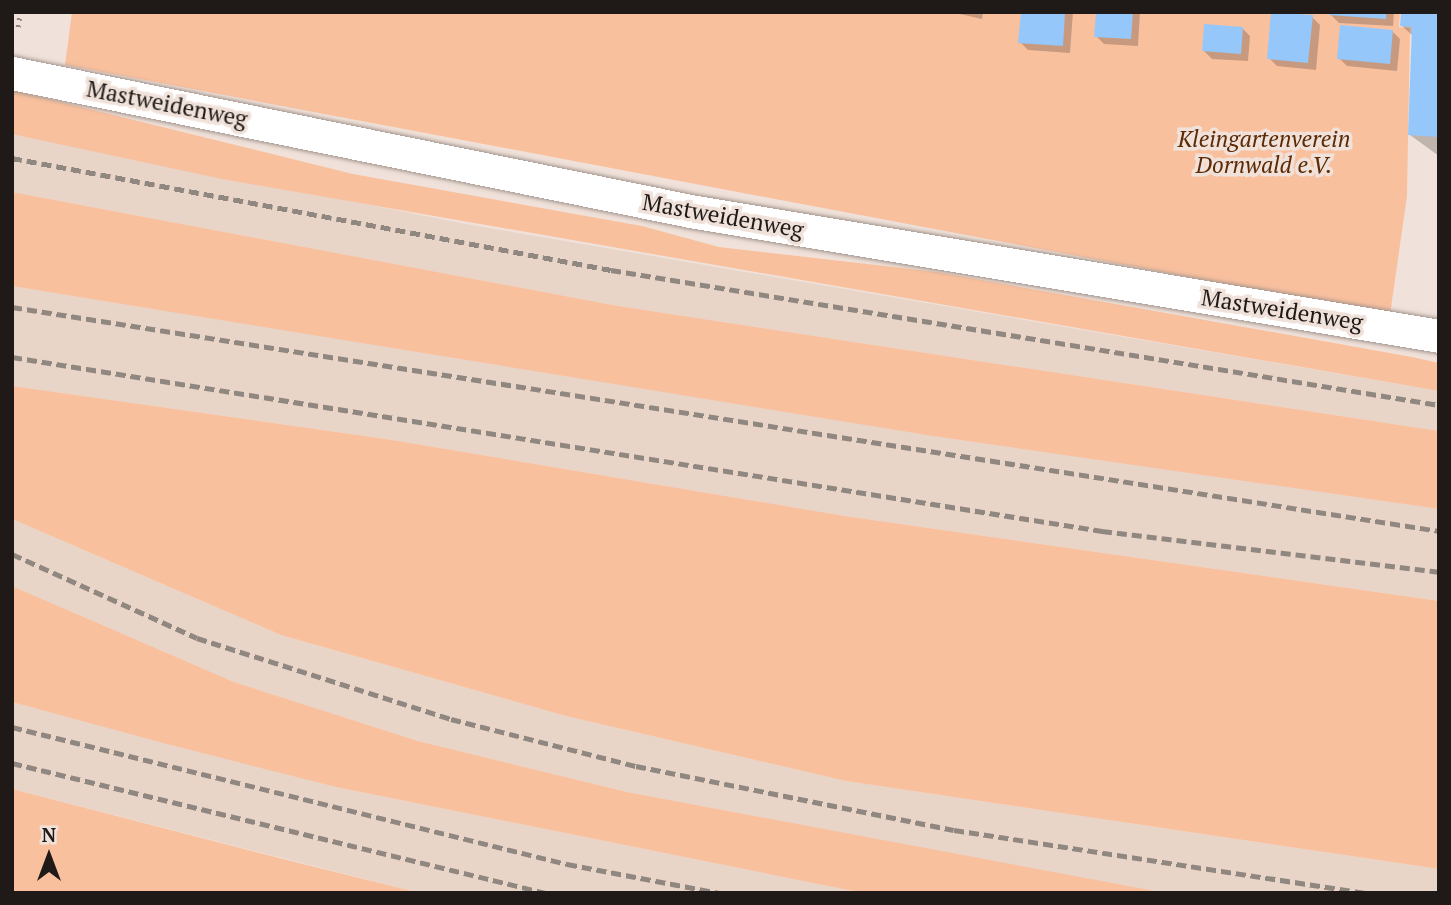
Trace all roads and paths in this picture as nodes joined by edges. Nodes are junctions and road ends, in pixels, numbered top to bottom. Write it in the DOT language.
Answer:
graph roads {
  1 [pos="12,73"];
  2 [pos="1439,336"];
  1 -- 2 [label="lane, Mastweidenweg"];
}
